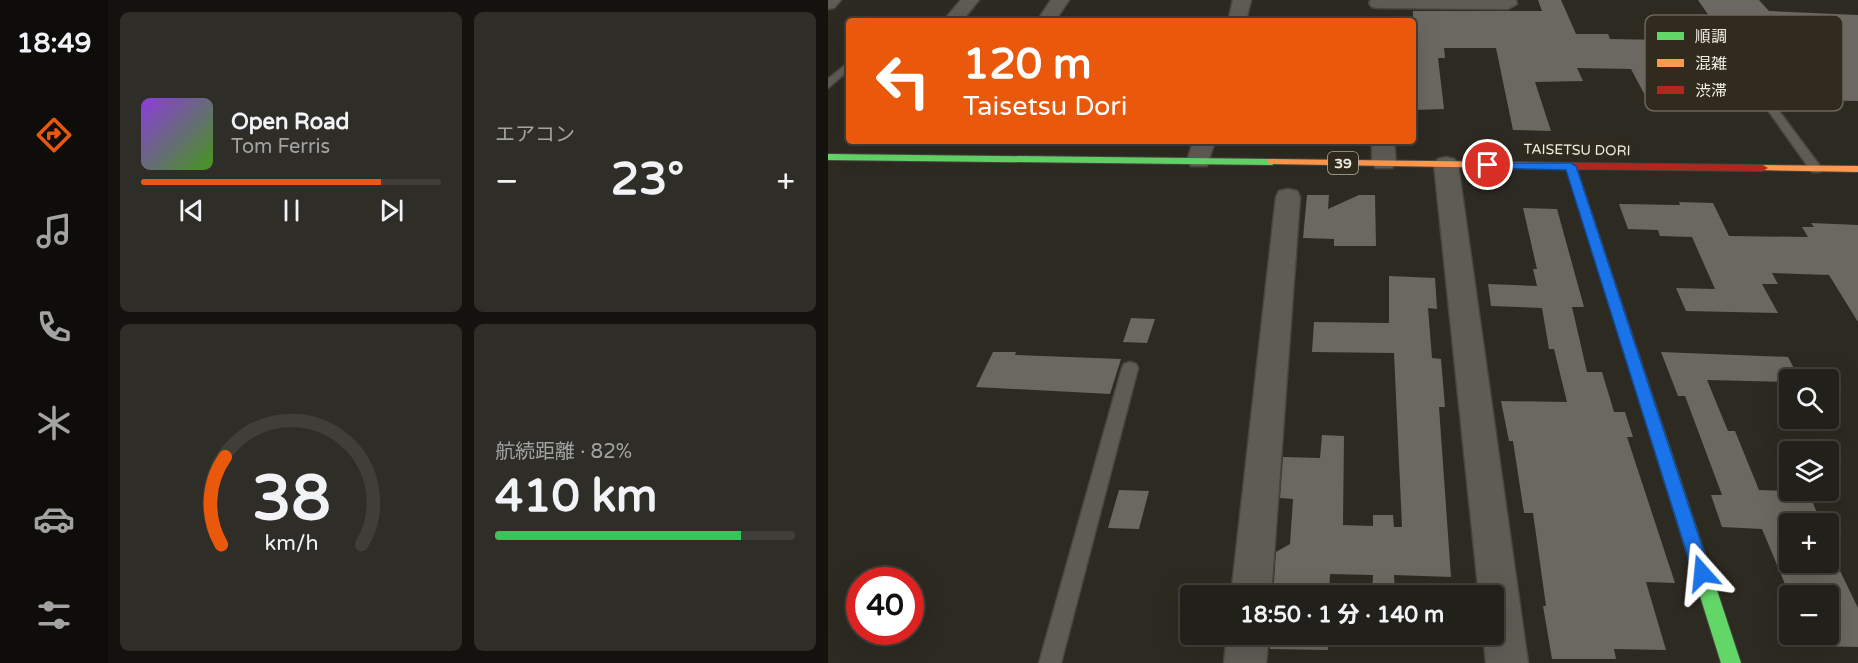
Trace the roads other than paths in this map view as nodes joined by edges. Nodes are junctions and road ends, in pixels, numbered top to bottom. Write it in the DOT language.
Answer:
graph roads {
  1 [pos="832,0"];
  2 [pos="970,0"];
  3 [pos="1060,0"];
  4 [pos="1242,0"];
  5 [pos="1507,0"];
  6 [pos="828,4"];
  7 [pos="1379,8"];
  8 [pos="955,18"];
  9 [pos="1048,18"];
  10 [pos="1238,18"];
  11 [pos="846,68"];
  12 [pos="828,85"];
  13 [pos="1774,111"];
  14 [pos="1202,151"];
  15 [pos="1384,152"];
  16 [pos="828,157"];
  17 [pos="1446,165"];
  18 [pos="1571,166"];
  19 [pos="1816,169"];
  20 [pos="1858,170"];
  21 [pos="1288,197"];
  22 [pos="1130,368"];
  23 [pos="1252,585"];
  24 [pos="1247,645"];
  25 [pos="1050,663"];
  26 [pos="1245,663"];
  27 [pos="1507,663"];
  28 [pos="1731,663"];
  1 -- 6 [label="street"];
  2 -- 8 [label="street"];
  3 -- 9 [label="street"];
  4 -- 10 [label="street"];
  5 -- 7 [label="street"];
  11 -- 12 [label="lane"];
  13 -- 19 [label="lane"];
  14 -- 15 [label="main road, TAISETSU DORI / 39"];
  14 -- 16 [label="main road, TAISETSU DORI / 39"];
  15 -- 17 [label="main road, TAISETSU DORI / 39"];
  17 -- 18 [label="main road, TAISETSU DORI / 39"];
  17 -- 27 [label="street"];
  18 -- 19 [label="main road, TAISETSU DORI / 39"];
  18 -- 28 [label="main road"];
  19 -- 20 [label="main road, TAISETSU DORI / 39"];
  21 -- 23 [label="street"];
  22 -- 25 [label="lane"];
  24 -- 26 [label="street"];
}
